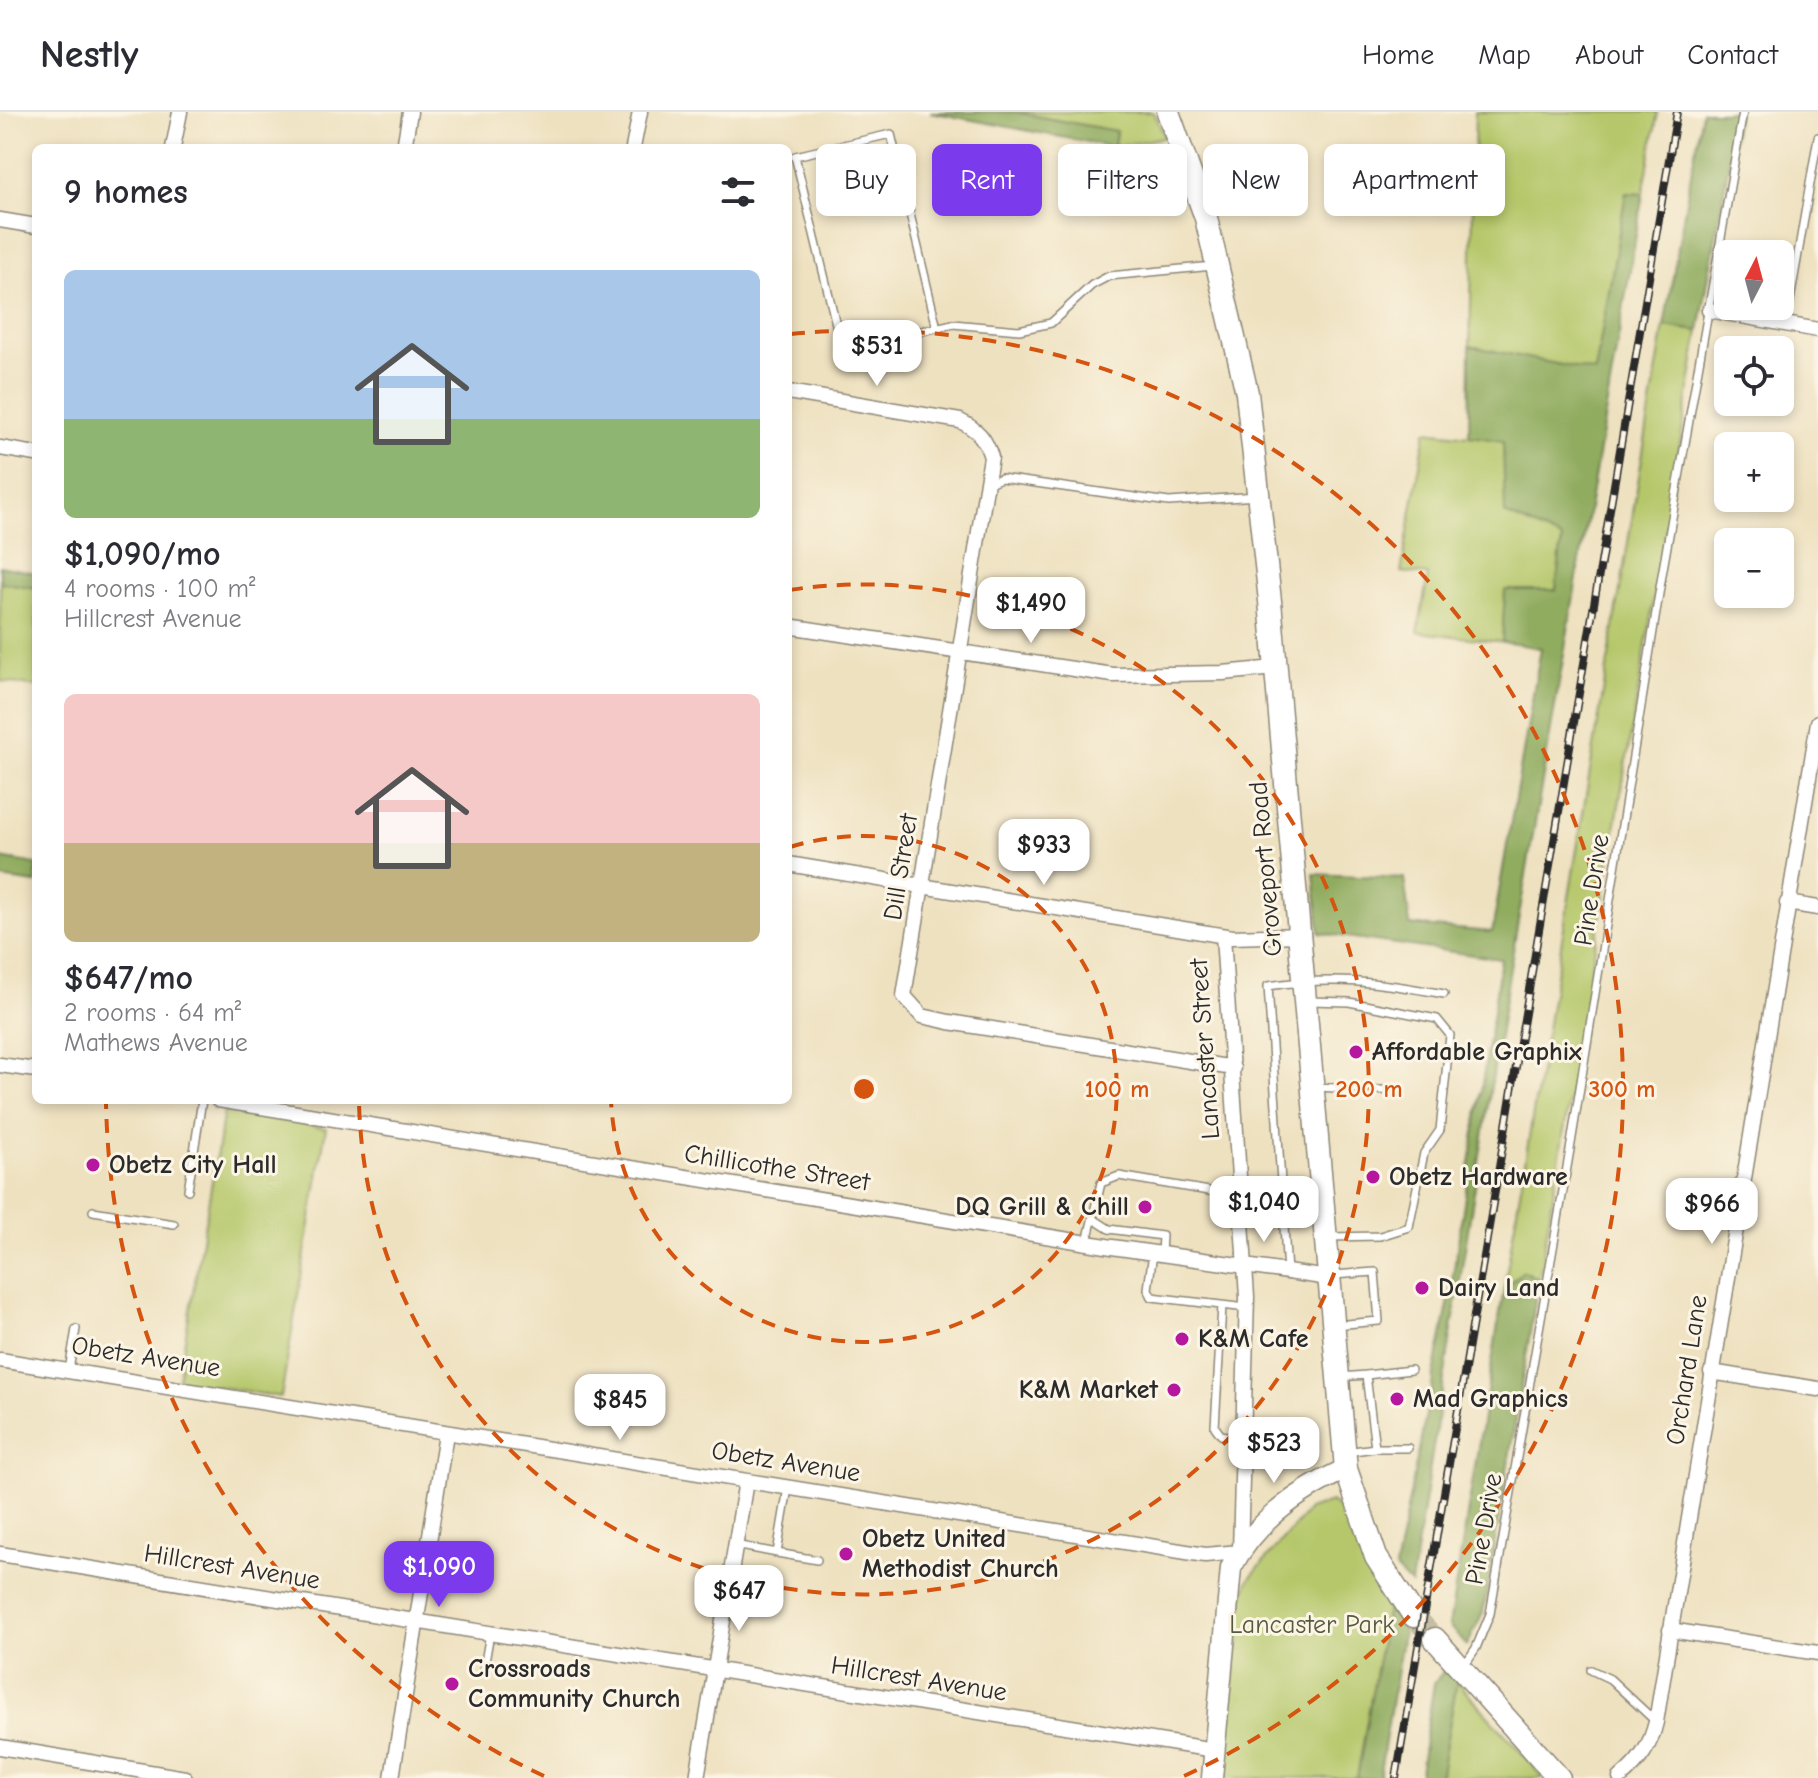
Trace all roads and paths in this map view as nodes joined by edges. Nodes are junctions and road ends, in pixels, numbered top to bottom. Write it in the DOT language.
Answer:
graph roads {
  1 [pos="180,112"];
  2 [pos="410,112"];
  3 [pos="640,112"];
  4 [pos="1168,112"];
  5 [pos="1743,112"];
  6 [pos="1818,137"];
  7 [pos="174,144"];
  8 [pos="405,144"];
  9 [pos="634,144"];
  10 [pos="1816,154"];
  11 [pos="0,220"];
  12 [pos="32,225"];
  13 [pos="1219,266"];
  14 [pos="1709,310"];
  15 [pos="1786,324"];
  16 [pos="937,328"];
  17 [pos="1818,330"];
  18 [pos="792,393"];
  19 [pos="0,448"];
  20 [pos="32,453"];
  21 [pos="987,483"];
  22 [pos="1259,495"];
  23 [pos="792,627"];
  24 [pos="960,654"];
  25 [pos="1275,668"];
  26 [pos="1818,722"];
  27 [pos="792,865"];
  28 [pos="922,886"];
  29 [pos="1787,903"];
  30 [pos="1818,908"];
  31 [pos="1300,935"];
  32 [pos="1223,936"];
  33 [pos="1305,991"];
  34 [pos="1444,994"];
  35 [pos="0,1065"];
  36 [pos="1233,1068"];
  37 [pos="32,1069"];
  38 [pos="1313,1087"];
  39 [pos="1400,1091"];
  40 [pos="201,1104"];
  41 [pos="242,1104"];
  42 [pos="188,1190"];
  43 [pos="1242,1196"];
  44 [pos="93,1211"];
  45 [pos="1095,1220"];
  46 [pos="174,1224"];
  47 [pos="1326,1237"];
  48 [pos="1087,1243"];
  49 [pos="1157,1254"];
  50 [pos="1246,1266"];
  51 [pos="1287,1272"];
  52 [pos="1329,1276"];
  53 [pos="1222,1306"];
  54 [pos="1247,1308"];
  55 [pos="1333,1326"];
  56 [pos="76,1329"];
  57 [pos="0,1360"];
  58 [pos="1411,1370"];
  59 [pos="69,1371"];
  60 [pos="1711,1372"];
  61 [pos="1366,1375"];
  62 [pos="1337,1378"];
  63 [pos="1818,1389"];
  64 [pos="446,1433"];
  65 [pos="1244,1439"];
  66 [pos="1375,1448"];
  67 [pos="1408,1448"];
  68 [pos="1345,1461"];
  69 [pos="746,1481"];
  70 [pos="788,1488"];
  71 [pos="735,1545"];
  72 [pos="1240,1552"];
  73 [pos="777,1553"];
  74 [pos="0,1554"];
  75 [pos="817,1560"];
  76 [pos="1414,1616"];
  77 [pos="418,1621"];
  78 [pos="1670,1630"];
  79 [pos="490,1633"];
  80 [pos="1435,1639"];
  81 [pos="1818,1653"];
  82 [pos="484,1668"];
  83 [pos="1462,1669"];
  84 [pos="714,1670"];
  85 [pos="1591,1670"];
  86 [pos="1656,1722"];
  87 [pos="0,1747"];
  88 [pos="1214,1750"];
  89 [pos="185,1778"];
  90 [pos="392,1778"];
  91 [pos="697,1778"];
  92 [pos="1212,1778"];
  93 [pos="1559,1778"];
  94 [pos="1620,1778"];
  1 -- 7 [label="street"];
  2 -- 8 [label="street"];
  3 -- 9 [label="street"];
  4 -- 13 [label="main road, Groveport Road"];
  5 -- 14 [label="lane, Pine Drive"];
  6 -- 10 [label="lane"];
  10 -- 15 [label="lane"];
  11 -- 12 [label="street"];
  13 -- 16 [label="lane"];
  13 -- 22 [label="main road, Groveport Road"];
  14 -- 15 [label="street"];
  14 -- 83 [label="lane, Pine Drive"];
  15 -- 17 [label="street"];
  16 -- 16 [label="lane"];
  18 -- 21 [label="street, Dill Street"];
  19 -- 20 [label="street"];
  21 -- 22 [label="lane"];
  21 -- 24 [label="street, Dill Street"];
  22 -- 25 [label="main road, Groveport Road"];
  23 -- 24 [label="street"];
  24 -- 25 [label="street"];
  24 -- 28 [label="street, Dill Street"];
  25 -- 31 [label="main road, Groveport Road"];
  26 -- 29 [label="street, Orchard Lane"];
  27 -- 28 [label="street"];
  28 -- 32 [label="street"];
  28 -- 36 [label="street, Dill Street"];
  29 -- 30 [label="street"];
  29 -- 60 [label="street, Orchard Lane"];
  31 -- 32 [label="street"];
  31 -- 33 [label="main road, Groveport Road"];
  32 -- 36 [label="street, Lancaster Street"];
  33 -- 34 [label="lane"];
  33 -- 38 [label="main road, Groveport Road"];
  33 -- 47 [label="lane"];
  33 -- 51 [label="lane"];
  35 -- 37 [label="street"];
  36 -- 43 [label="street, Lancaster Street"];
  38 -- 39 [label="lane"];
  38 -- 47 [label="main road, Groveport Road"];
  40 -- 42 [label="lane"];
  41 -- 48 [label="street, Chillicothe Street"];
  43 -- 45 [label="lane"];
  43 -- 50 [label="street, Lancaster Street"];
  44 -- 46 [label="lane"];
  45 -- 48 [label="lane"];
  45 -- 49 [label="lane"];
  47 -- 52 [label="main road, Groveport Road"];
  48 -- 49 [label="street, Chillicothe Street"];
  49 -- 50 [label="street, Chillicothe Street"];
  49 -- 53 [label="lane"];
  50 -- 51 [label="street, Chillicothe Street"];
  50 -- 54 [label="street, Lancaster Street"];
  51 -- 52 [label="street, Chillicothe Street"];
  52 -- 55 [label="main road, Groveport Road"];
  52 -- 55 [label="lane"];
  53 -- 54 [label="lane"];
  53 -- 65 [label="lane"];
  54 -- 65 [label="street, Lancaster Street"];
  55 -- 62 [label="main road, Groveport Road"];
  56 -- 59 [label="lane"];
  57 -- 59 [label="street, Obetz Avenue"];
  58 -- 61 [label="lane"];
  59 -- 64 [label="street, Obetz Avenue"];
  60 -- 63 [label="street"];
  60 -- 78 [label="street, Orchard Lane"];
  61 -- 62 [label="lane"];
  61 -- 66 [label="lane"];
  62 -- 68 [label="main road, Groveport Road"];
  64 -- 69 [label="street, Obetz Avenue"];
  64 -- 77 [label="street"];
  65 -- 72 [label="street, Lancaster Street"];
  66 -- 67 [label="lane"];
  66 -- 68 [label="lane"];
  68 -- 72 [label="street"];
  68 -- 76 [label="main road, Groveport Road"];
  69 -- 70 [label="street, Obetz Avenue"];
  69 -- 71 [label="street"];
  70 -- 72 [label="street, Obetz Avenue"];
  70 -- 73 [label="lane"];
  71 -- 73 [label="lane"];
  71 -- 84 [label="street"];
  72 -- 88 [label="street, Lancaster Street"];
  73 -- 75 [label="lane"];
  74 -- 77 [label="street, Hillcrest Avenue"];
  77 -- 79 [label="street, Hillcrest Avenue"];
  77 -- 90 [label="street"];
  78 -- 81 [label="street"];
  78 -- 86 [label="street, Orchard Lane"];
  79 -- 82 [label="lane"];
  79 -- 84 [label="street, Hillcrest Avenue"];
  80 -- 83 [label="main road"];
  83 -- 93 [label="main road"];
  84 -- 88 [label="street, Hillcrest Avenue"];
  84 -- 91 [label="street"];
  85 -- 86 [label="lane"];
  86 -- 94 [label="street, Orchard Lane"];
  87 -- 89 [label="street"];
  88 -- 92 [label="street, Lancaster Street"];
}
